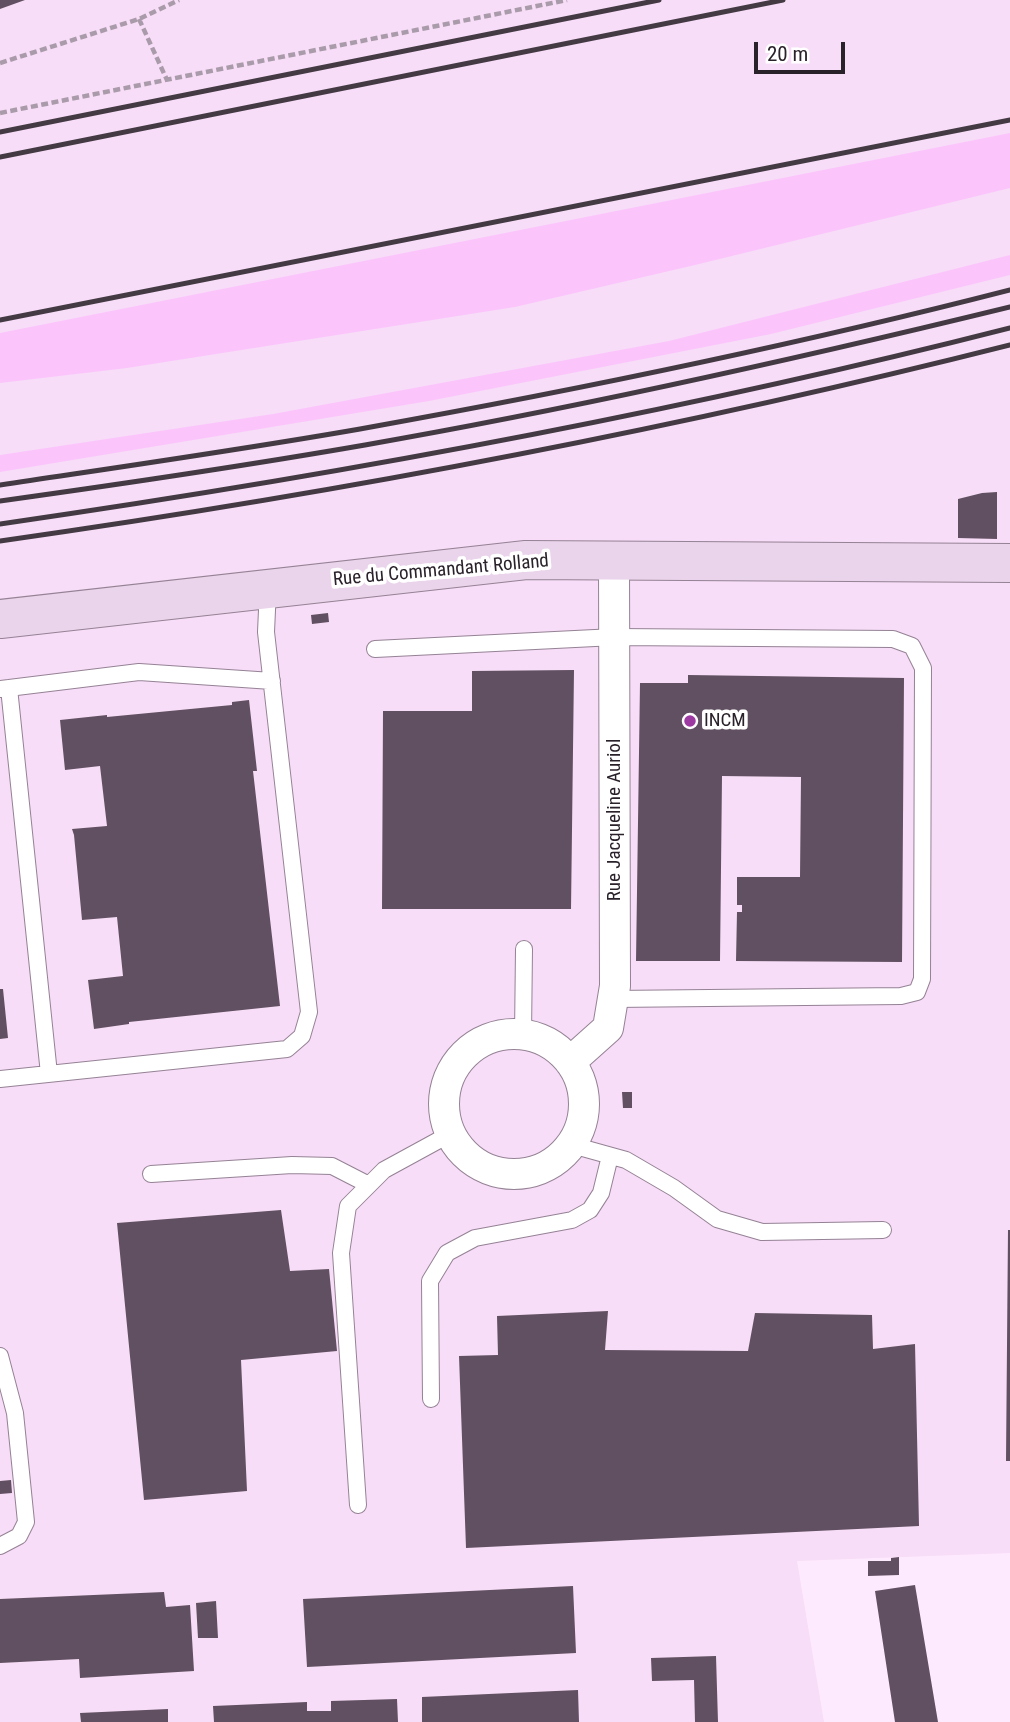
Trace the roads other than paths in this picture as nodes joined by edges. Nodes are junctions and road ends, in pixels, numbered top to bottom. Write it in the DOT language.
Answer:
graph roads {
  1 [pos="614,560"];
  2 [pos="1010,563"];
  3 [pos="268,588"];
  4 [pos="0,619"];
  5 [pos="615,637"];
  6 [pos="375,649"];
  7 [pos="272,681"];
  8 [pos="5,688"];
  9 [pos="524,949"];
  10 [pos="613,999"];
  11 [pos="523,1035"];
  12 [pos="570,1062"];
  13 [pos="49,1074"];
  14 [pos="0,1079"];
  15 [pos="450,1134"];
  16 [pos="572,1145"];
  17 [pos="610,1156"];
  18 [pos="151,1174"];
  19 [pos="369,1185"];
  20 [pos="883,1230"];
  21 [pos="0,1356"];
  22 [pos="431,1399"];
  23 [pos="358,1505"];
  24 [pos="0,1546"];
  1 -- 2 [label="street, Rue du Commandant Rolland"];
  1 -- 3 [label="street, Rue du Commandant Rolland"];
  1 -- 5 [label="street, Rue Jacqueline Auriol"];
  3 -- 4 [label="street, Rue du Commandant Rolland"];
  3 -- 7 [label="lane"];
  5 -- 6 [label="lane"];
  5 -- 10 [label="street, Rue Jacqueline Auriol"];
  5 -- 10 [label="lane"];
  7 -- 8 [label="lane"];
  7 -- 13 [label="lane"];
  8 -- 13 [label="lane"];
  9 -- 11 [label="lane"];
  10 -- 12 [label="street, Rue Jacqueline Auriol"];
  11 -- 12 [label="street"];
  11 -- 15 [label="street"];
  12 -- 16 [label="street"];
  13 -- 14 [label="lane"];
  15 -- 16 [label="street"];
  15 -- 19 [label="lane"];
  16 -- 17 [label="lane"];
  17 -- 20 [label="lane"];
  17 -- 22 [label="lane"];
  18 -- 19 [label="lane"];
  19 -- 23 [label="lane"];
  21 -- 24 [label="lane"];
}
